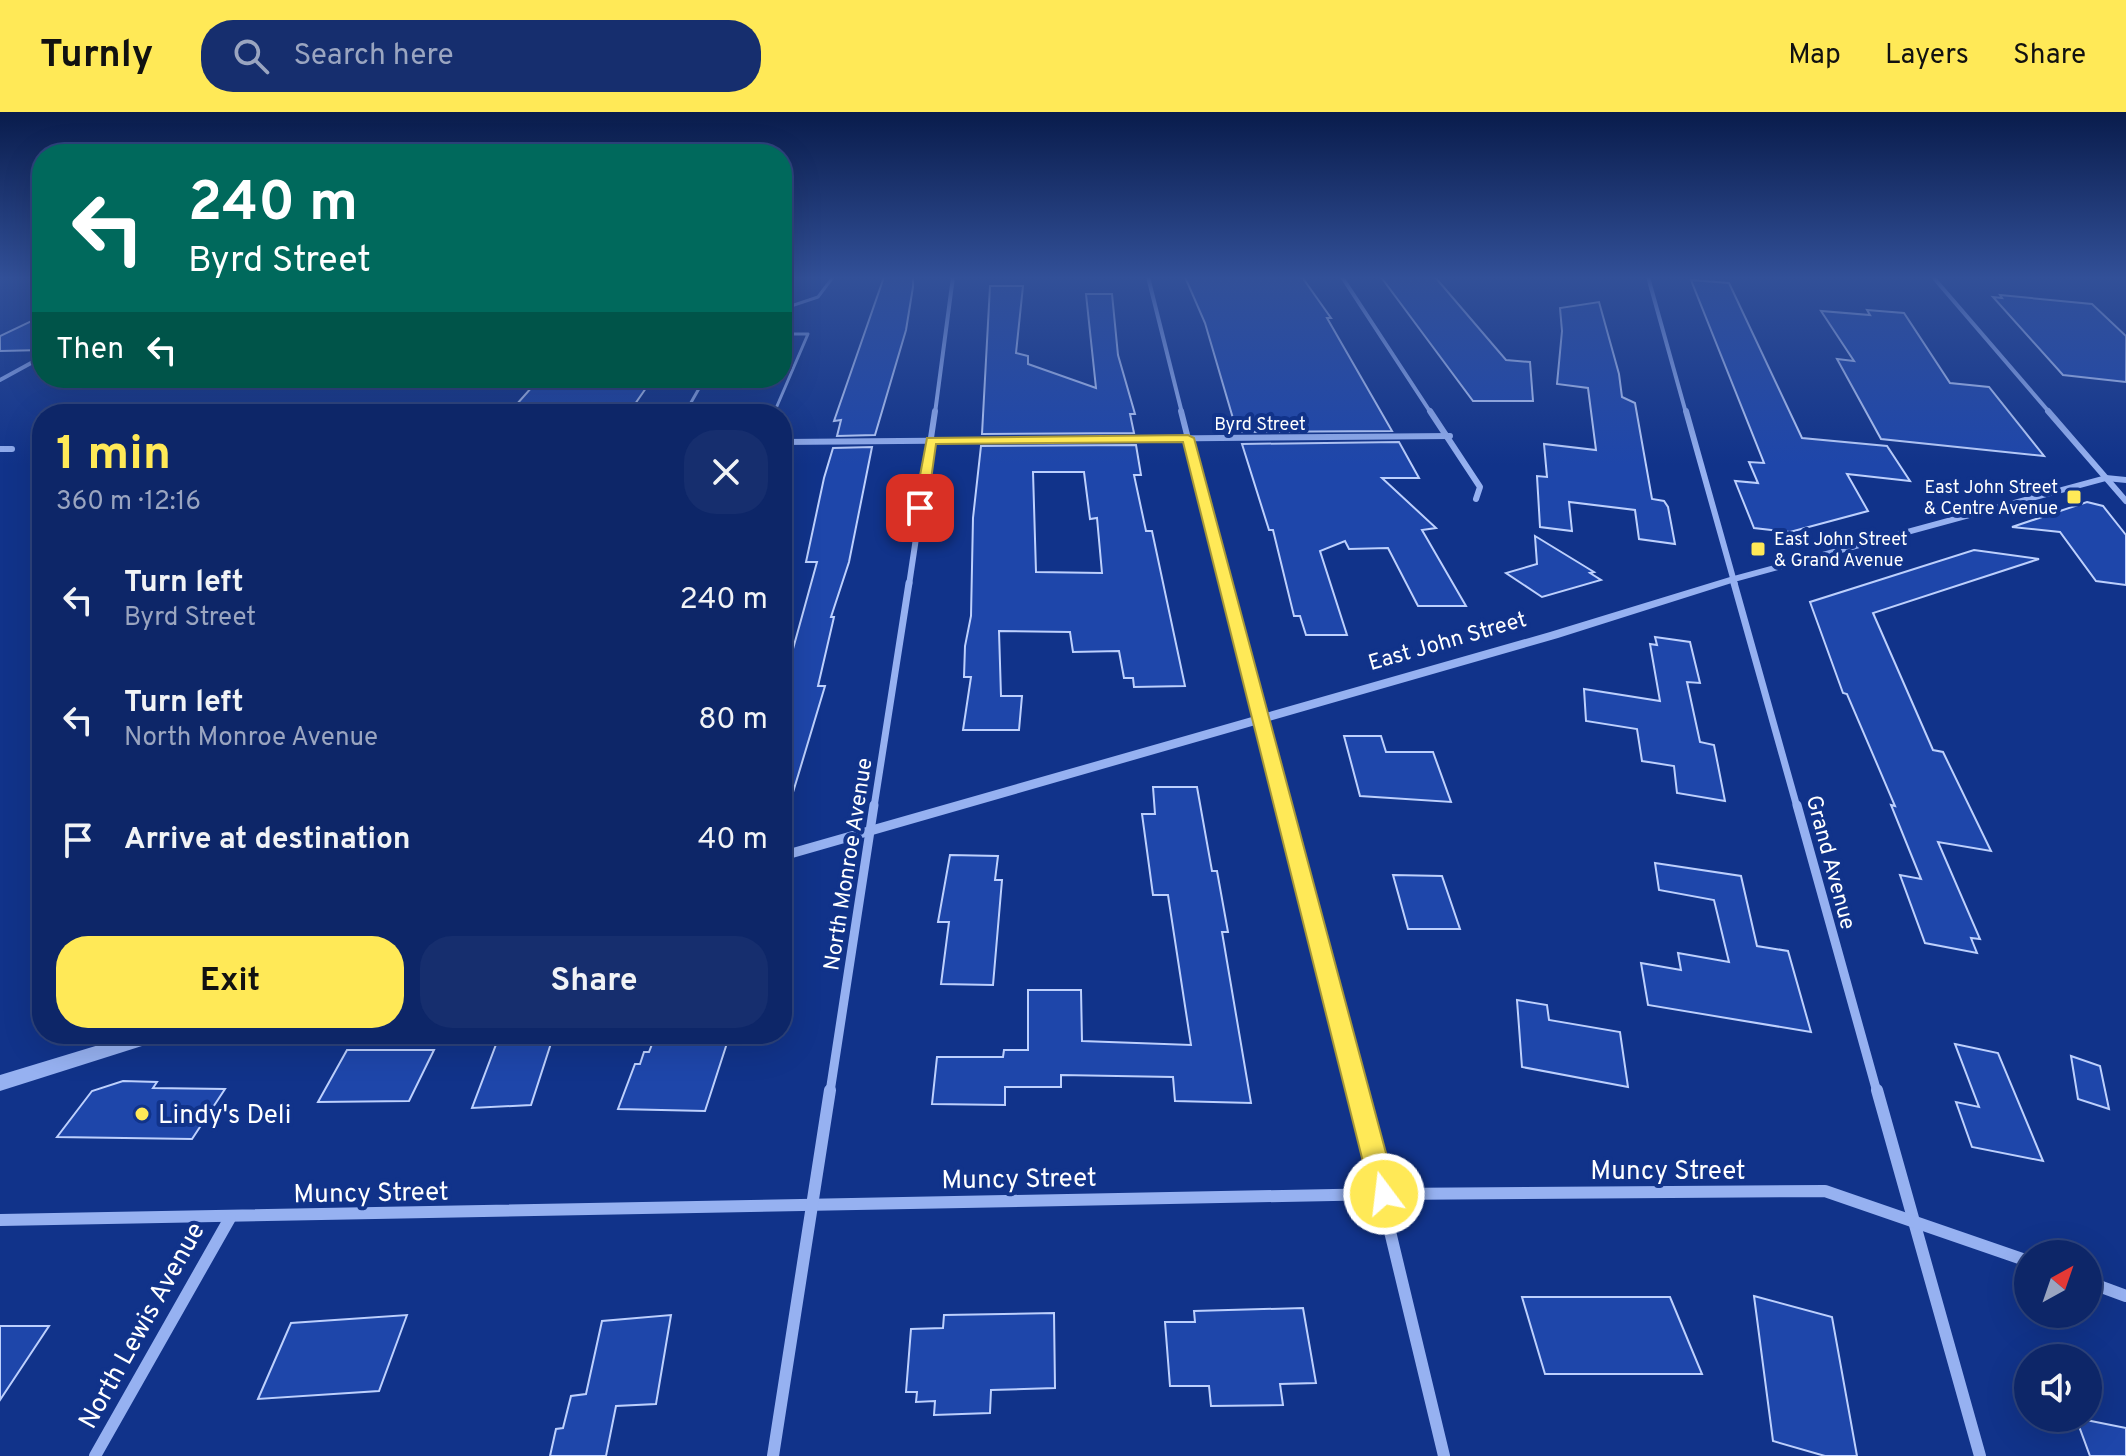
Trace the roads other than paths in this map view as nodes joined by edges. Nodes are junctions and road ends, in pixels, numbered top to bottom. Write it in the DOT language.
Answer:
graph roads {
  1 [pos="805,340"];
  2 [pos="945,340"];
  3 [pos="1164,340"];
  4 [pos="1385,340"];
  5 [pos="1665,340"];
  6 [pos="1987,340"];
  7 [pos="32,362"];
  8 [pos="792,371"];
  9 [pos="0,380"];
  10 [pos="1450,436"];
  11 [pos="1188,438"];
  12 [pos="931,441"];
  13 [pos="792,442"];
  14 [pos="0,449"];
  15 [pos="12,449"];
  16 [pos="2106,478"];
  17 [pos="2126,480"];
  18 [pos="1476,499"];
  19 [pos="2126,501"];
  20 [pos="1731,580"];
  21 [pos="1258,718"];
  22 [pos="871,832"];
  23 [pos="792,853"];
  24 [pos="126,1044"];
  25 [pos="0,1083"];
  26 [pos="1384,1194"];
  27 [pos="813,1203"];
  28 [pos="230,1218"];
  29 [pos="0,1220"];
  30 [pos="1912,1220"];
  31 [pos="2014,1256"];
  32 [pos="2102,1287"];
  33 [pos="2126,1296"];
  34 [pos="95,1456"];
  35 [pos="773,1456"];
  36 [pos="1444,1456"];
  37 [pos="1980,1456"];
  1 -- 8 [label="lane"];
  2 -- 12 [label="street, North Monroe Avenue"];
  3 -- 11 [label="street"];
  4 -- 10 [label="street"];
  5 -- 20 [label="street, Grand Avenue"];
  6 -- 16 [label="street"];
  7 -- 9 [label="street"];
  10 -- 11 [label="street, Byrd Street"];
  10 -- 18 [label="street"];
  11 -- 12 [label="street, Byrd Street"];
  11 -- 21 [label="street"];
  12 -- 13 [label="street, Byrd Street"];
  12 -- 22 [label="street, North Monroe Avenue"];
  14 -- 15 [label="street"];
  16 -- 17 [label="street, East John Street"];
  16 -- 19 [label="street"];
  16 -- 20 [label="street, East John Street"];
  20 -- 21 [label="street, East John Street"];
  20 -- 30 [label="street, Grand Avenue"];
  21 -- 22 [label="street, East John Street"];
  21 -- 26 [label="street"];
  22 -- 23 [label="street, East John Street"];
  22 -- 27 [label="street, North Monroe Avenue"];
  24 -- 25 [label="street"];
  26 -- 27 [label="street, Muncy Street"];
  26 -- 30 [label="street, Muncy Street"];
  26 -- 36 [label="street"];
  27 -- 28 [label="street, Muncy Street"];
  27 -- 35 [label="street, North Monroe Avenue"];
  28 -- 29 [label="street, Muncy Street"];
  28 -- 34 [label="street, North Lewis Avenue"];
  30 -- 31 [label="street, Muncy Street"];
  30 -- 37 [label="street, Grand Avenue"];
  32 -- 33 [label="street"];
}
